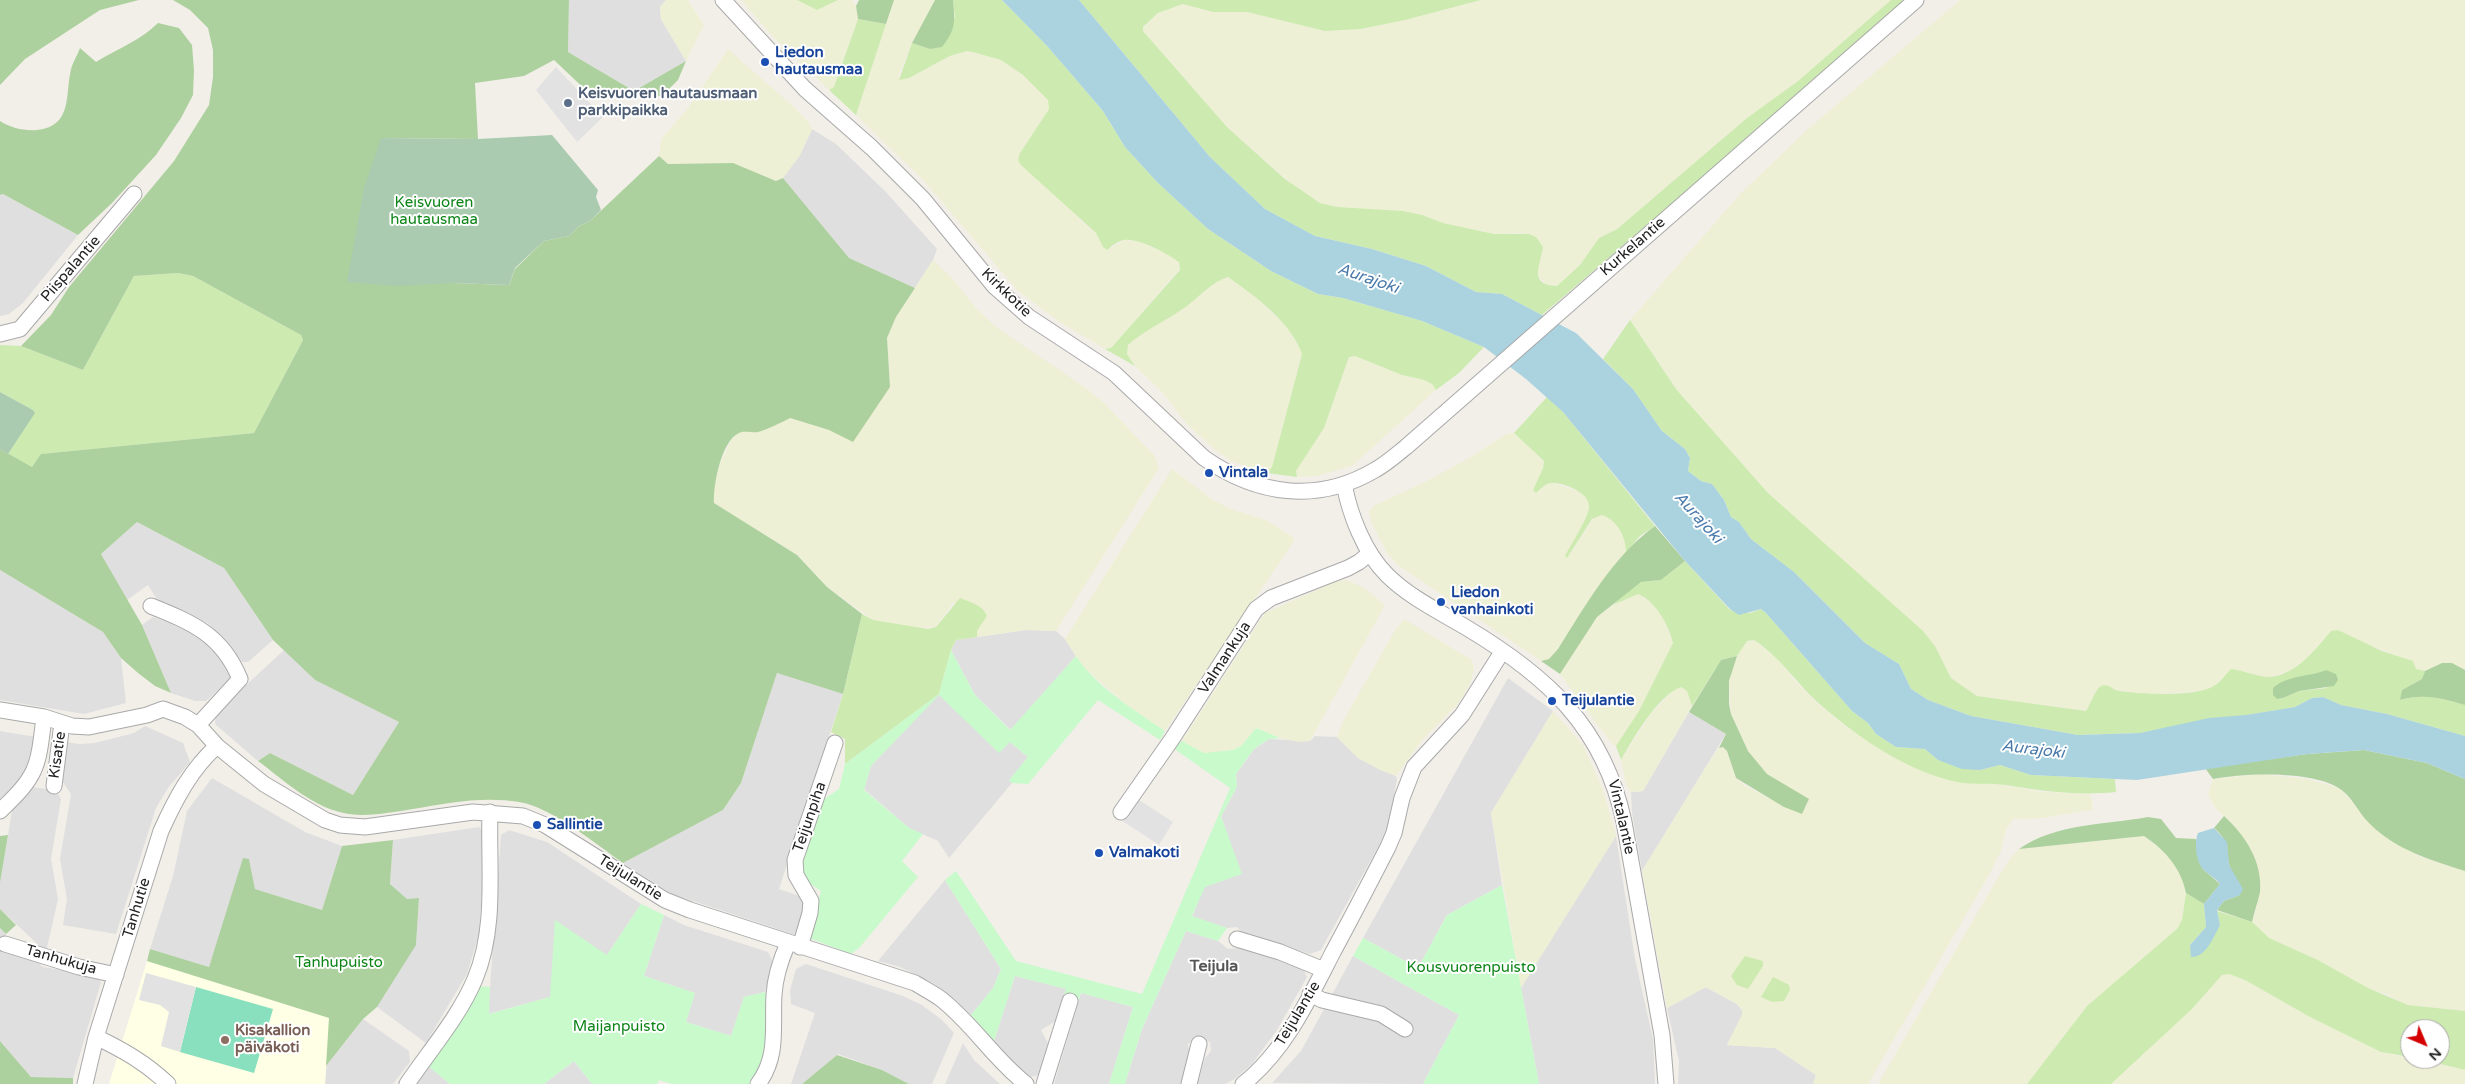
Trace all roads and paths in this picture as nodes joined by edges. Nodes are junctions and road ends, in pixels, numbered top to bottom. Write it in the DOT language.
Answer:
graph roads {
  1 [pos="723,0"];
  2 [pos="1916,0"];
  3 [pos="134,194"];
  4 [pos="0,334"];
  5 [pos="1344,484"];
  6 [pos="1370,553"];
  7 [pos="151,606"];
  8 [pos="1502,652"];
  9 [pos="0,710"];
  10 [pos="44,718"];
  11 [pos="62,723"];
  12 [pos="198,726"];
  13 [pos="835,743"];
  14 [pos="217,746"];
  15 [pos="54,786"];
  16 [pos="0,811"];
  17 [pos="490,812"];
  18 [pos="1121,812"];
  19 [pos="1237,938"];
  20 [pos="5,944"];
  21 [pos="794,945"];
  22 [pos="1324,970"];
  23 [pos="116,974"];
  24 [pos="1310,994"];
  25 [pos="1070,1001"];
  26 [pos="1406,1029"];
  27 [pos="96,1037"];
  28 [pos="1199,1044"];
  29 [pos="84,1084"];
  30 [pos="168,1084"];
  31 [pos="407,1084"];
  32 [pos="758,1084"];
  33 [pos="1026,1084"];
  34 [pos="1044,1084"];
  35 [pos="1189,1084"];
  36 [pos="1243,1084"];
  37 [pos="1666,1084"];
  1 -- 5 [label="street, Kirkkotie"];
  2 -- 5 [label="street, Kurkelantie"];
  3 -- 4 [label="street, Piispalantie"];
  5 -- 6 [label="street, Vintalantie"];
  6 -- 8 [label="street, Vintalantie"];
  6 -- 18 [label="street, Valmankuja"];
  7 -- 12 [label="street"];
  8 -- 22 [label="street, Teijulantie"];
  8 -- 37 [label="street, Vintalantie"];
  9 -- 10 [label="street, Teijulantie"];
  10 -- 11 [label="street, Teijulantie"];
  10 -- 16 [label="street"];
  11 -- 12 [label="street, Teijulantie"];
  11 -- 15 [label="street, Kisatie"];
  12 -- 14 [label="street, Teijulantie"];
  13 -- 21 [label="street, Teijunpiha"];
  14 -- 17 [label="street, Teijulantie"];
  14 -- 23 [label="street, Tanhutie"];
  17 -- 21 [label="street, Teijulantie"];
  17 -- 31 [label="street"];
  19 -- 22 [label="street"];
  20 -- 23 [label="street, Tanhukuja"];
  21 -- 32 [label="street, Teijunpiha"];
  21 -- 33 [label="street, Teijulantie"];
  22 -- 24 [label="street, Teijulantie"];
  23 -- 27 [label="street, Tanhutie"];
  24 -- 26 [label="street"];
  24 -- 36 [label="street, Teijulantie"];
  25 -- 34 [label="street"];
  27 -- 29 [label="street, Tanhutie"];
  27 -- 30 [label="street"];
  28 -- 35 [label="street"];
}
